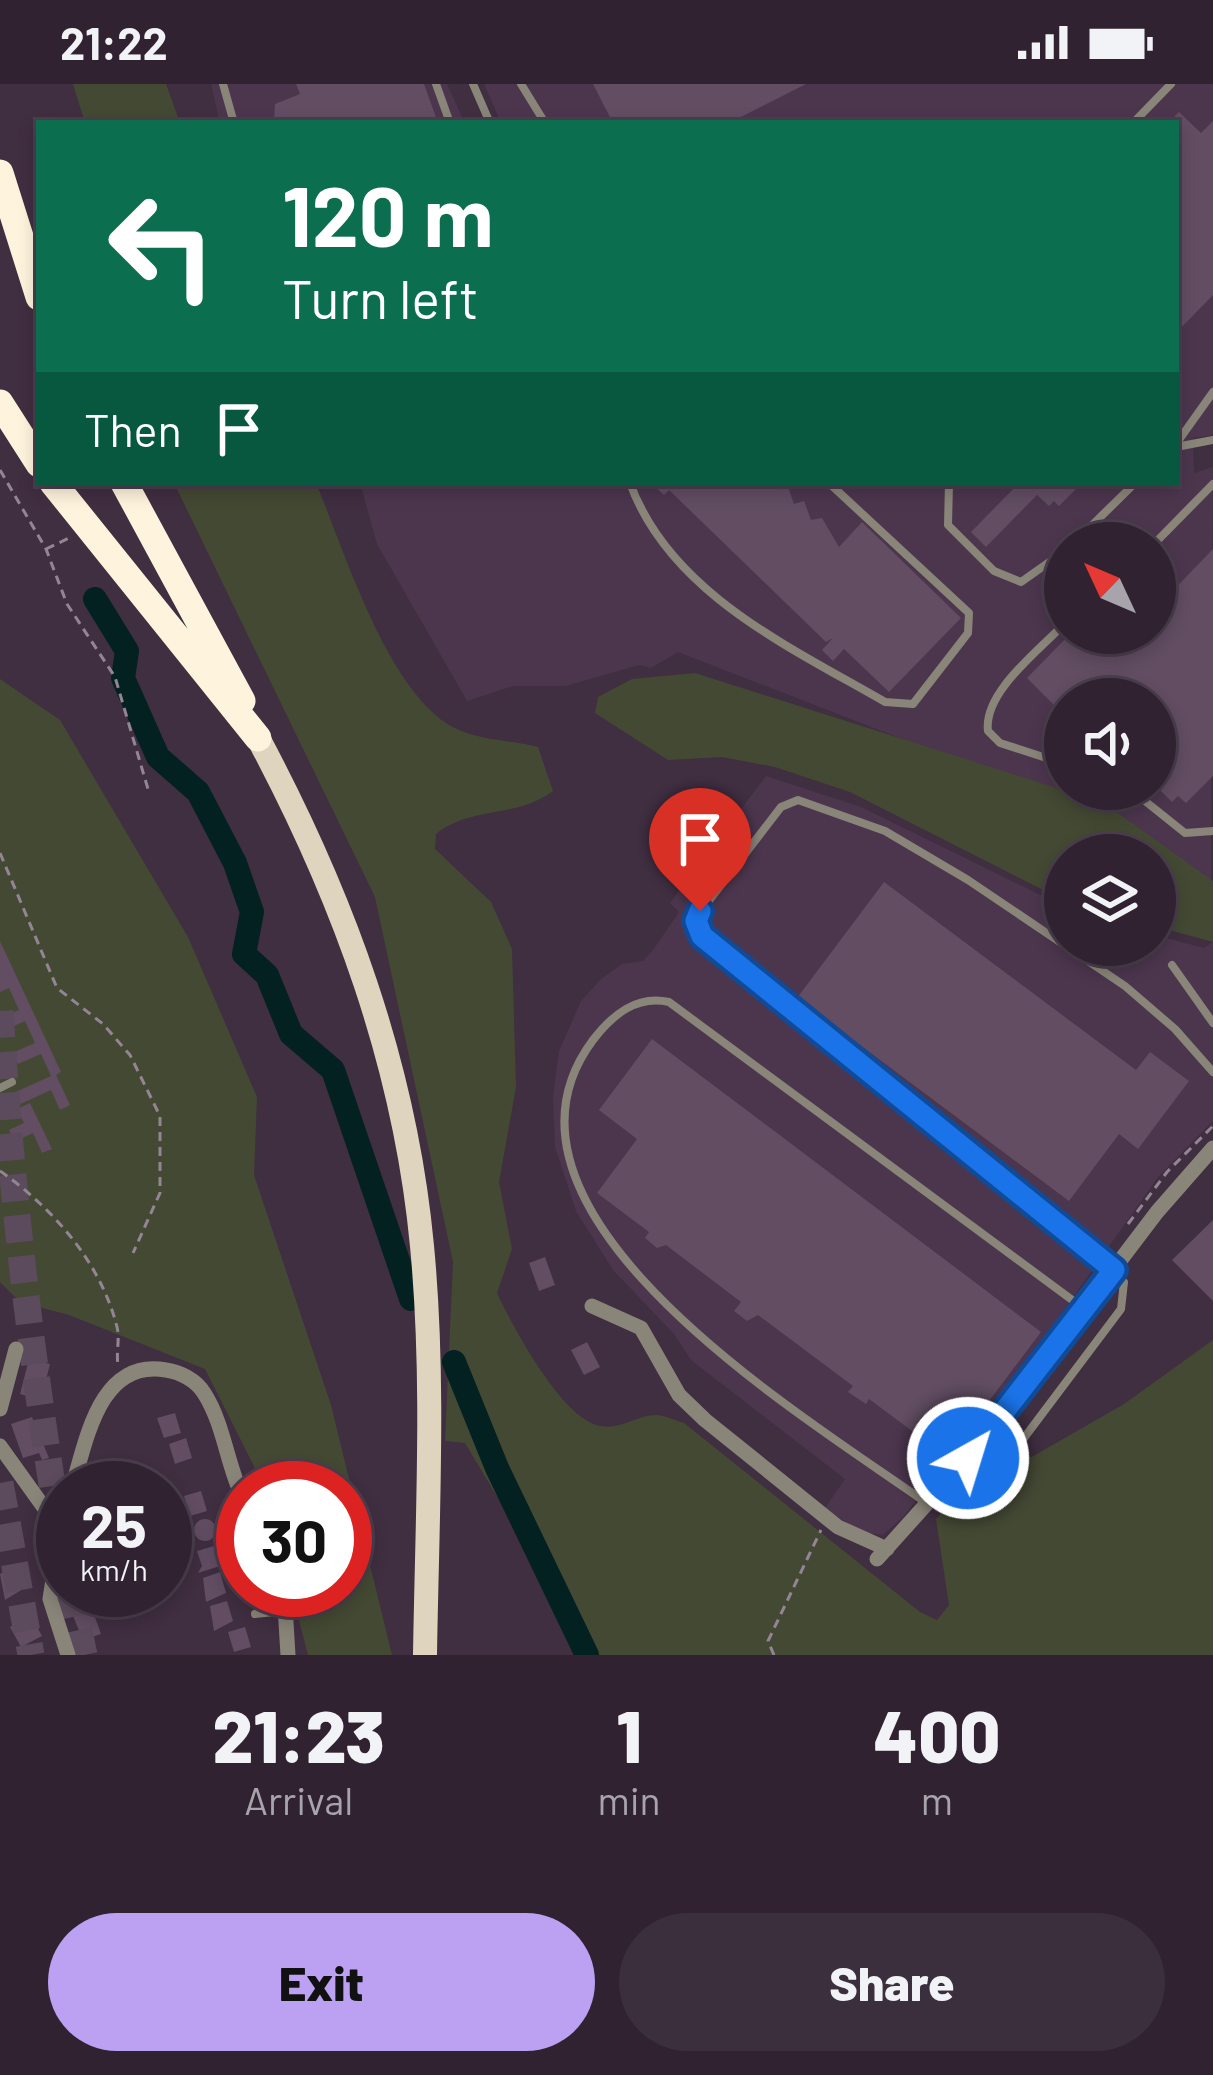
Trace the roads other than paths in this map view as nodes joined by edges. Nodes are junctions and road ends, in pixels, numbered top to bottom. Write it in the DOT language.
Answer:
graph roads {
  1 [pos="223,84"];
  2 [pos="436,84"];
  3 [pos="473,84"];
  4 [pos="521,84"];
  5 [pos="1171,84"];
  6 [pos="233,120"];
  7 [pos="450,120"];
  8 [pos="489,120"];
  9 [pos="543,120"];
  10 [pos="1136,120"];
  11 [pos="0,173"];
  12 [pos="36,287"];
  13 [pos="1213,392"];
  14 [pos="0,403"];
  15 [pos="1213,440"];
  16 [pos="1179,442"];
  17 [pos="1179,446"];
  18 [pos="36,459"];
  19 [pos="1213,484"];
  20 [pos="55,486"];
  21 [pos="126,486"];
  22 [pos="632,486"];
  23 [pos="833,486"];
  24 [pos="949,486"];
  25 [pos="1132,486"];
  26 [pos="1095,522"];
  27 [pos="1175,522"];
  28 [pos="1044,566"];
  29 [pos="1044,646"];
  30 [pos="258,738"];
  31 [pos="1044,757"];
  32 [pos="1156,810"];
  33 [pos="1213,831"];
  34 [pos="1173,966"];
  35 [pos="1213,1023"];
  36 [pos="1213,1072"];
  37 [pos="12,1082"];
  38 [pos="0,1088"];
  39 [pos="1213,1148"];
  40 [pos="1114,1270"];
  41 [pos="592,1306"];
  42 [pos="1084,1309"];
  43 [pos="16,1349"];
  44 [pos="210,1404"];
  45 [pos="0,1409"];
  46 [pos="194,1411"];
  47 [pos="1024,1438"];
  48 [pos="0,1446"];
  49 [pos="80,1461"];
  50 [pos="230,1461"];
  51 [pos="36,1490"];
  52 [pos="928,1504"];
  53 [pos="56,1617"];
  54 [pos="285,1617"];
  55 [pos="68,1655"];
  56 [pos="288,1655"];
  57 [pos="425,1655"];
  1 -- 6 [label="lane"];
  2 -- 7 [label="lane"];
  3 -- 8 [label="lane"];
  4 -- 9 [label="lane"];
  5 -- 10 [label="lane"];
  11 -- 12 [label="highway"];
  13 -- 16 [label="lane"];
  14 -- 18 [label="highway"];
  15 -- 17 [label="lane"];
  19 -- 27 [label="lane"];
  20 -- 30 [label="highway"];
  21 -- 30 [label="highway"];
  22 -- 23 [label="lane"];
  24 -- 28 [label="lane"];
  25 -- 26 [label="lane"];
  29 -- 31 [label="lane"];
  30 -- 57 [label="main road"];
  32 -- 33 [label="lane"];
  34 -- 35 [label="lane"];
  36 -- 40 [label="lane"];
  37 -- 38 [label="lane"];
  39 -- 40 [label="street"];
  40 -- 42 [label="street"];
  40 -- 47 [label="lane"];
  41 -- 52 [label="street"];
  42 -- 52 [label="street"];
  42 -- 52 [label="lane"];
  43 -- 45 [label="street"];
  44 -- 46 [label="lane"];
  44 -- 49 [label="street"];
  44 -- 50 [label="street"];
  48 -- 51 [label="street"];
  53 -- 55 [label="street"];
  54 -- 56 [label="street"];
}
